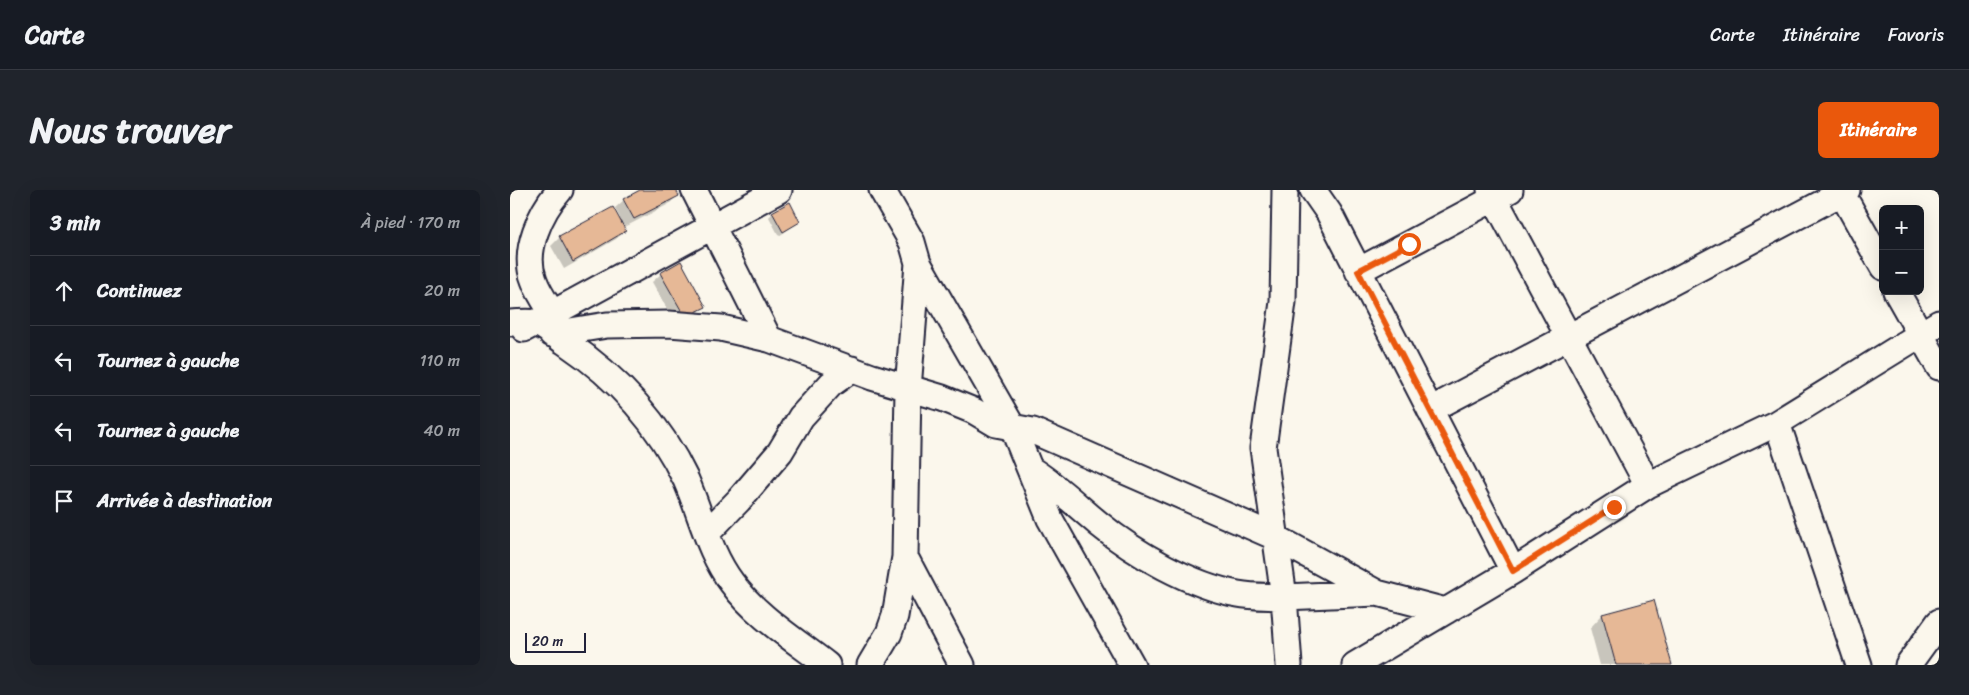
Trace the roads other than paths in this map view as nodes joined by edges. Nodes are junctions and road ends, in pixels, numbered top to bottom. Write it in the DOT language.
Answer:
graph roads {
  1 [pos="560,190"];
  2 [pos="694,190"];
  3 [pos="778,190"];
  4 [pos="882,190"];
  5 [pos="1285,190"];
  6 [pos="1312,190"];
  7 [pos="1843,191"];
  8 [pos="1498,193"];
  9 [pos="714,226"];
  10 [pos="1879,259"];
  11 [pos="918,263"];
  12 [pos="1358,271"];
  13 [pos="1900,295"];
  14 [pos="510,323"];
  15 [pos="547,324"];
  16 [pos="1929,328"];
  17 [pos="510,337"];
  18 [pos="1570,337"];
  19 [pos="769,339"];
  20 [pos="1939,367"];
  21 [pos="852,370"];
  22 [pos="908,389"];
  23 [pos="1430,410"];
  24 [pos="1777,423"];
  25 [pos="1013,428"];
  26 [pos="1030,469"];
  27 [pos="1648,485"];
  28 [pos="707,533"];
  29 [pos="1274,536"];
  30 [pos="904,557"];
  31 [pos="1513,571"];
  32 [pos="1377,593"];
  33 [pos="1284,597"];
  34 [pos="1446,611"];
  35 [pos="1939,622"];
  36 [pos="826,665"];
  37 [pos="870,665"];
  38 [pos="962,665"];
  39 [pos="1132,665"];
  40 [pos="1289,665"];
  41 [pos="1355,665"];
  42 [pos="1859,665"];
  43 [pos="1908,665"];
  1 -- 15 [label="street"];
  2 -- 9 [label="street"];
  3 -- 9 [label="street"];
  4 -- 11 [label="street"];
  5 -- 29 [label="street"];
  6 -- 12 [label="street"];
  7 -- 10 [label="street"];
  7 -- 18 [label="street"];
  8 -- 12 [label="street"];
  8 -- 18 [label="street"];
  9 -- 15 [label="street"];
  9 -- 19 [label="street"];
  11 -- 22 [label="street"];
  11 -- 25 [label="street"];
  12 -- 23 [label="street"];
  13 -- 16 [label="street"];
  14 -- 15 [label="street"];
  15 -- 17 [label="street"];
  15 -- 19 [label="street"];
  15 -- 28 [label="street"];
  16 -- 20 [label="street"];
  16 -- 24 [label="street"];
  18 -- 23 [label="street"];
  18 -- 27 [label="street"];
  19 -- 21 [label="street"];
  21 -- 22 [label="street"];
  21 -- 28 [label="street"];
  22 -- 25 [label="street"];
  22 -- 30 [label="street"];
  23 -- 31 [label="street"];
  24 -- 27 [label="street"];
  24 -- 42 [label="street"];
  25 -- 26 [label="street"];
  25 -- 29 [label="street"];
  26 -- 33 [label="street"];
  26 -- 39 [label="street"];
  27 -- 31 [label="street"];
  28 -- 36 [label="street"];
  29 -- 32 [label="street"];
  29 -- 33 [label="street"];
  30 -- 37 [label="street"];
  30 -- 38 [label="street"];
  31 -- 34 [label="street"];
  32 -- 33 [label="street"];
  32 -- 34 [label="street"];
  33 -- 40 [label="street"];
  34 -- 41 [label="street"];
  35 -- 43 [label="street"];
}
